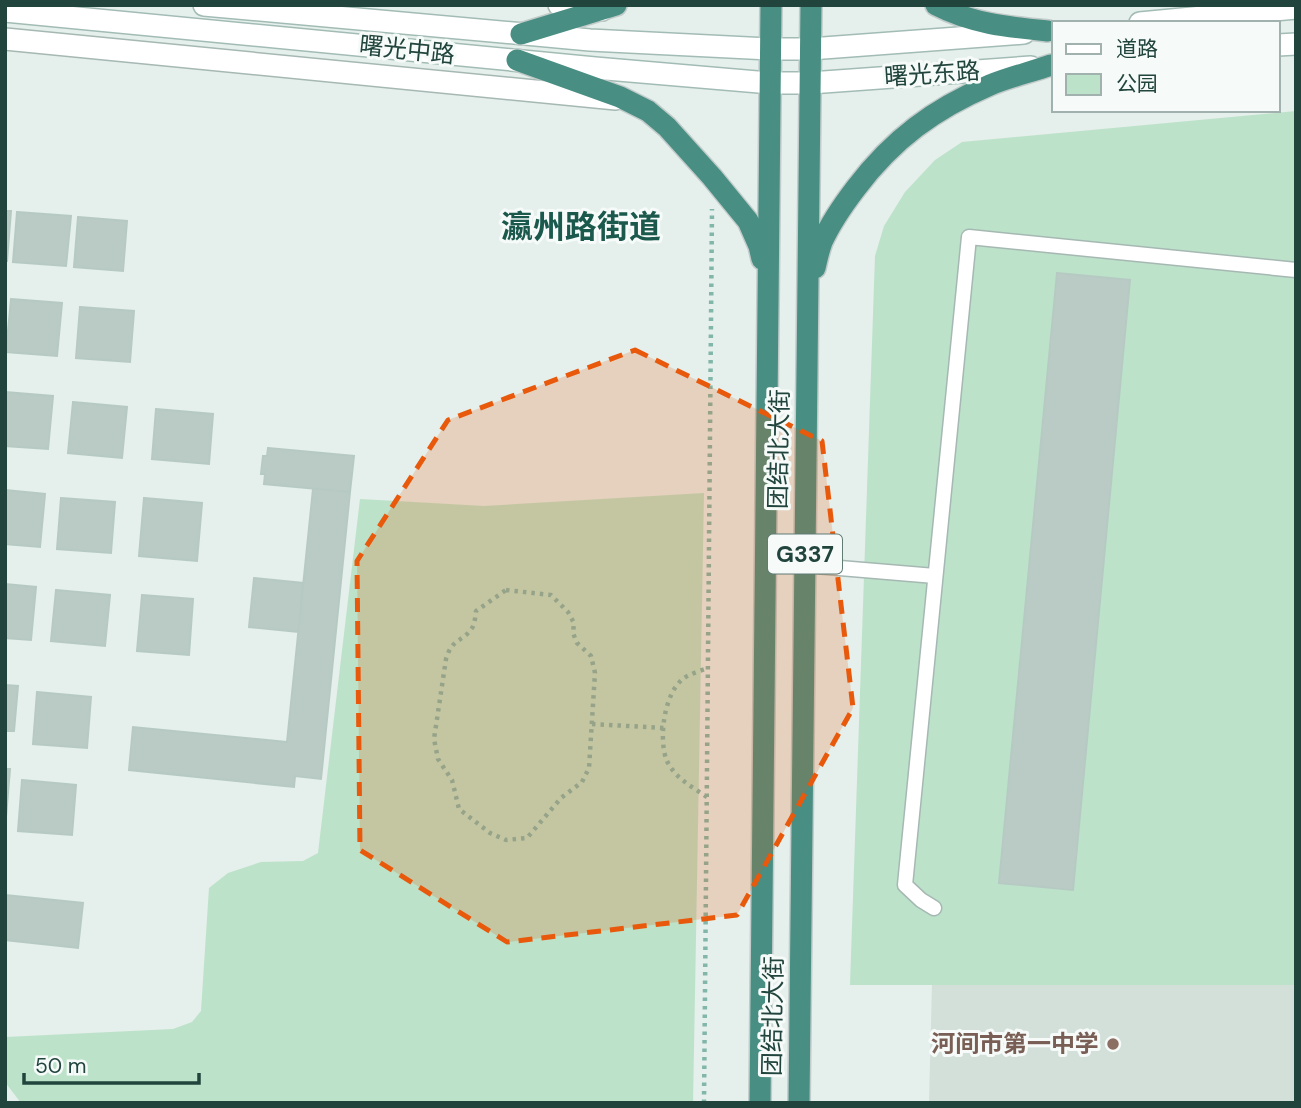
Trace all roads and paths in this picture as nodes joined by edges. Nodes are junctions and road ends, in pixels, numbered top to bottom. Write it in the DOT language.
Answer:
graph roads {
  1 [pos="204,5"];
  2 [pos="559,5"];
  3 [pos="771,5"];
  4 [pos="811,5"];
  5 [pos="936,5"];
  6 [pos="609,7"];
  7 [pos="1296,8"];
  8 [pos="5,11"];
  9 [pos="1161,21"];
  10 [pos="1051,31"];
  11 [pos="521,34"];
  12 [pos="5,39"];
  13 [pos="770,49"];
  14 [pos="810,49"];
  15 [pos="517,61"];
  16 [pos="1052,65"];
  17 [pos="1052,65"];
  18 [pos="770,83"];
  19 [pos="810,83"];
  20 [pos="628,100"];
  21 [pos="712,177"];
  22 [pos="1296,270"];
  23 [pos="807,297"];
  24 [pos="767,307"];
  25 [pos="804,565"];
  26 [pos="935,576"];
  27 [pos="708,668"];
  28 [pos="592,724"];
  29 [pos="664,728"];
  30 [pos="707,797"];
  31 [pos="934,908"];
  32 [pos="704,1103"];
  33 [pos="760,1103"];
  34 [pos="799,1103"];
  1 -- 11 [label="main road, 曙光中路"];
  2 -- 6 [label="main road"];
  3 -- 13 [label="highway, 团结北大街 / G337"];
  4 -- 14 [label="highway, 团结北大街 / G337"];
  5 -- 10 [label="highway"];
  6 -- 11 [label="highway"];
  7 -- 9 [label="main road"];
  8 -- 15 [label="main road, 曙光中路"];
  10 -- 14 [label="main road, 曙光东路"];
  11 -- 13 [label="main road, 曙光中路"];
  12 -- 20 [label="main road"];
  13 -- 14 [label="main road, 曙光中路"];
  13 -- 18 [label="highway, 团结北大街 / G337"];
  14 -- 19 [label="highway, 团结北大街 / G337"];
  15 -- 18 [label="main road, 曙光中路"];
  15 -- 20 [label="highway"];
  16 -- 19 [label="main road, 曙光东路"];
  17 -- 23 [label="highway"];
  18 -- 19 [label="main road, 曙光中路"];
  18 -- 24 [label="highway, 团结北大街 / G337"];
  19 -- 23 [label="highway, 团结北大街 / G337"];
  20 -- 21 [label="highway"];
  21 -- 24 [label="highway"];
  21 -- 27 [label="path"];
  22 -- 26 [label="lane"];
  23 -- 25 [label="highway, 团结北大街 / G337"];
  24 -- 33 [label="highway, 团结北大街 / G337"];
  25 -- 26 [label="lane"];
  25 -- 34 [label="highway, 团结北大街 / G337"];
  26 -- 31 [label="lane"];
  27 -- 29 [label="path"];
  27 -- 30 [label="path"];
  28 -- 28 [label="path"];
  28 -- 29 [label="path"];
  29 -- 30 [label="path"];
  30 -- 32 [label="path"];
}
